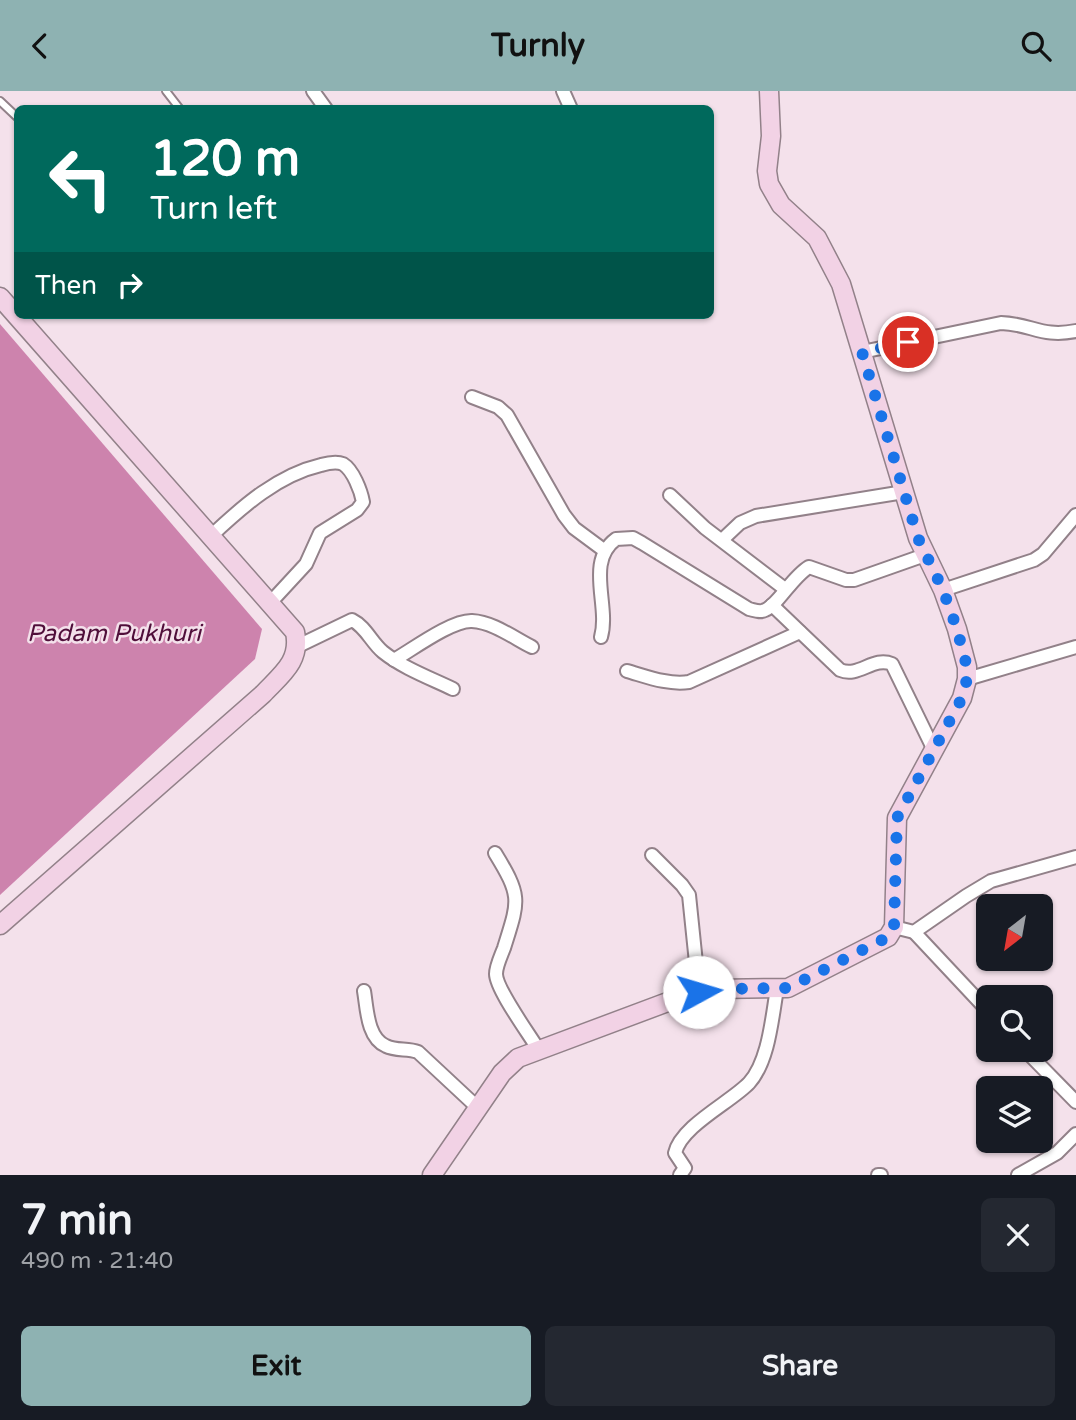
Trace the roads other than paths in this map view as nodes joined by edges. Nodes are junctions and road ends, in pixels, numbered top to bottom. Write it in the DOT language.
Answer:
graph roads {
  1 [pos="166,91"];
  2 [pos="769,91"];
  3 [pos="0,101"];
  4 [pos="177,105"];
  5 [pos="14,114"];
  6 [pos="0,297"];
  7 [pos="14,313"];
  8 [pos="19,319"];
  9 [pos="1076,331"];
  10 [pos="862,352"];
  11 [pos="472,397"];
  12 [pos="904,492"];
  13 [pos="670,495"];
  14 [pos="1076,515"];
  15 [pos="211,536"];
  16 [pos="722,540"];
  17 [pos="605,551"];
  18 [pos="925,555"];
  19 [pos="785,589"];
  20 [pos="943,590"];
  21 [pos="270,603"];
  22 [pos="772,605"];
  23 [pos="800,632"];
  24 [pos="601,637"];
  25 [pos="298,646"];
  26 [pos="532,647"];
  27 [pos="1076,647"];
  28 [pos="394,660"];
  29 [pos="627,671"];
  30 [pos="967,679"];
  31 [pos="453,689"];
  32 [pos="934,750"];
  33 [pos="495,853"];
  34 [pos="652,855"];
  35 [pos="1076,857"];
  36 [pos="0,925"];
  37 [pos="894,927"];
  38 [pos="914,932"];
  39 [pos="777,989"];
  40 [pos="364,991"];
  41 [pos="699,992"];
  42 [pos="976,998"];
  43 [pos="538,1049"];
  44 [pos="1037,1062"];
  45 [pos="1076,1102"];
  46 [pos="477,1107"];
  47 [pos="1076,1134"];
  48 [pos="432,1175"];
  49 [pos="680,1175"];
  50 [pos="1018,1175"];
  1 -- 4 [label="lane"];
  2 -- 10 [label="street"];
  3 -- 5 [label="lane"];
  6 -- 7 [label="street"];
  8 -- 15 [label="street"];
  9 -- 10 [label="street"];
  10 -- 12 [label="street"];
  11 -- 17 [label="street"];
  12 -- 16 [label="street"];
  12 -- 18 [label="street"];
  13 -- 16 [label="street"];
  14 -- 20 [label="street"];
  15 -- 21 [label="street"];
  15 -- 21 [label="street"];
  16 -- 19 [label="street"];
  17 -- 22 [label="street"];
  17 -- 24 [label="street"];
  18 -- 19 [label="street"];
  18 -- 20 [label="street"];
  19 -- 22 [label="street"];
  20 -- 30 [label="street"];
  21 -- 25 [label="street"];
  22 -- 23 [label="street"];
  23 -- 29 [label="street"];
  23 -- 32 [label="street"];
  25 -- 28 [label="street"];
  25 -- 36 [label="street"];
  26 -- 28 [label="street"];
  27 -- 30 [label="street"];
  28 -- 31 [label="street"];
  30 -- 32 [label="street"];
  32 -- 37 [label="street"];
  33 -- 43 [label="street"];
  34 -- 41 [label="street"];
  35 -- 38 [label="street"];
  37 -- 38 [label="street"];
  37 -- 39 [label="street"];
  38 -- 42 [label="street"];
  39 -- 41 [label="street"];
  39 -- 49 [label="street"];
  40 -- 46 [label="street"];
  41 -- 43 [label="street"];
  43 -- 46 [label="street"];
  44 -- 45 [label="street"];
  46 -- 48 [label="street"];
  47 -- 50 [label="street"];
}
